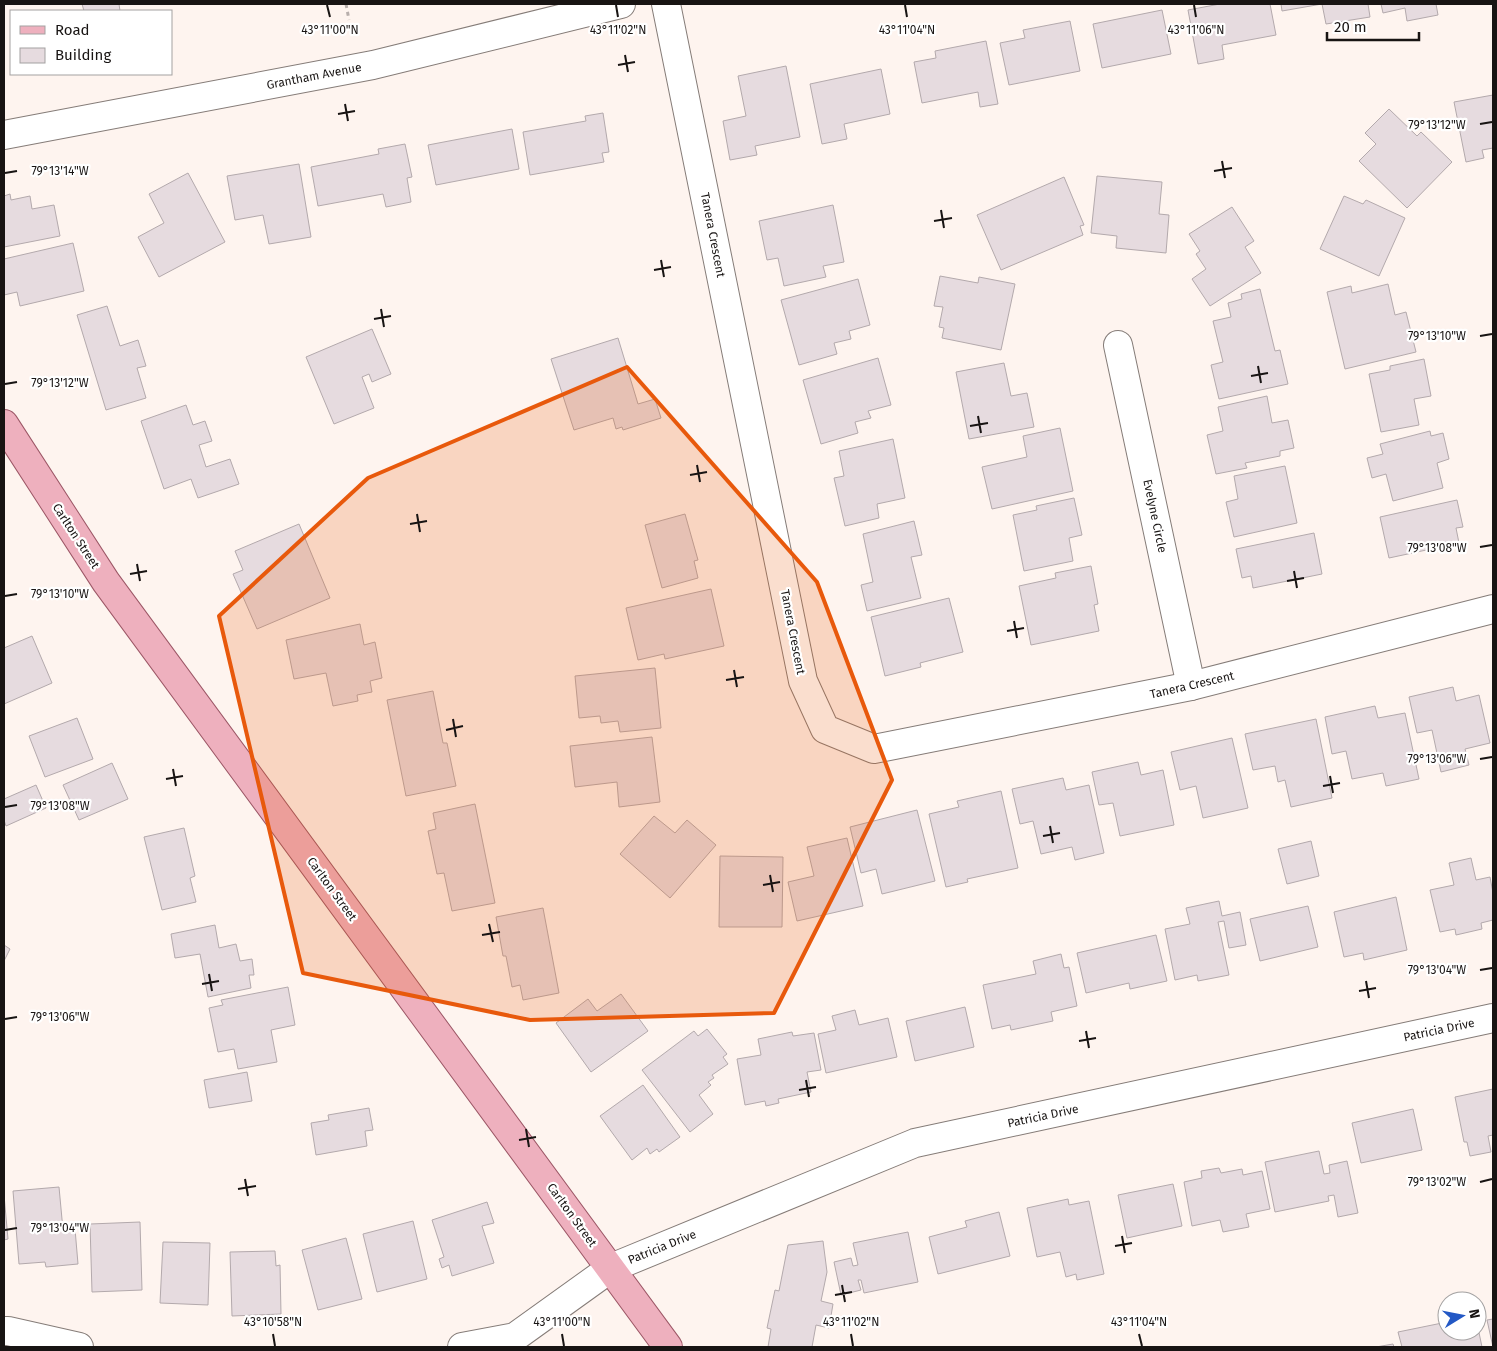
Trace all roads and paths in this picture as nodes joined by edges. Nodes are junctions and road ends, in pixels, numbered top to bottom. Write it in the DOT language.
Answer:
graph roads {
  1 [pos="346,4"];
  2 [pos="621,4"];
  3 [pos="666,4"];
  4 [pos="349,20"];
  5 [pos="4,135"];
  6 [pos="1118,345"];
  7 [pos="4,424"];
  8 [pos="1493,609"];
  9 [pos="1191,686"];
  10 [pos="1493,1018"];
  11 [pos="611,1268"];
  12 [pos="4,1331"];
  13 [pos="79,1347"];
  14 [pos="462,1347"];
  15 [pos="668,1347"];
  1 -- 4 [label="path"];
  2 -- 5 [label="street, Grantham Avenue"];
  3 -- 9 [label="street, Tanera Crescent"];
  6 -- 9 [label="street, Evelyne Circle"];
  7 -- 11 [label="main road, Carlton Street"];
  8 -- 9 [label="street, Tanera Crescent"];
  10 -- 11 [label="street, Patricia Drive"];
  11 -- 14 [label="street, Patricia Drive"];
  11 -- 15 [label="main road, Carlton Street"];
  12 -- 13 [label="street"];
}
